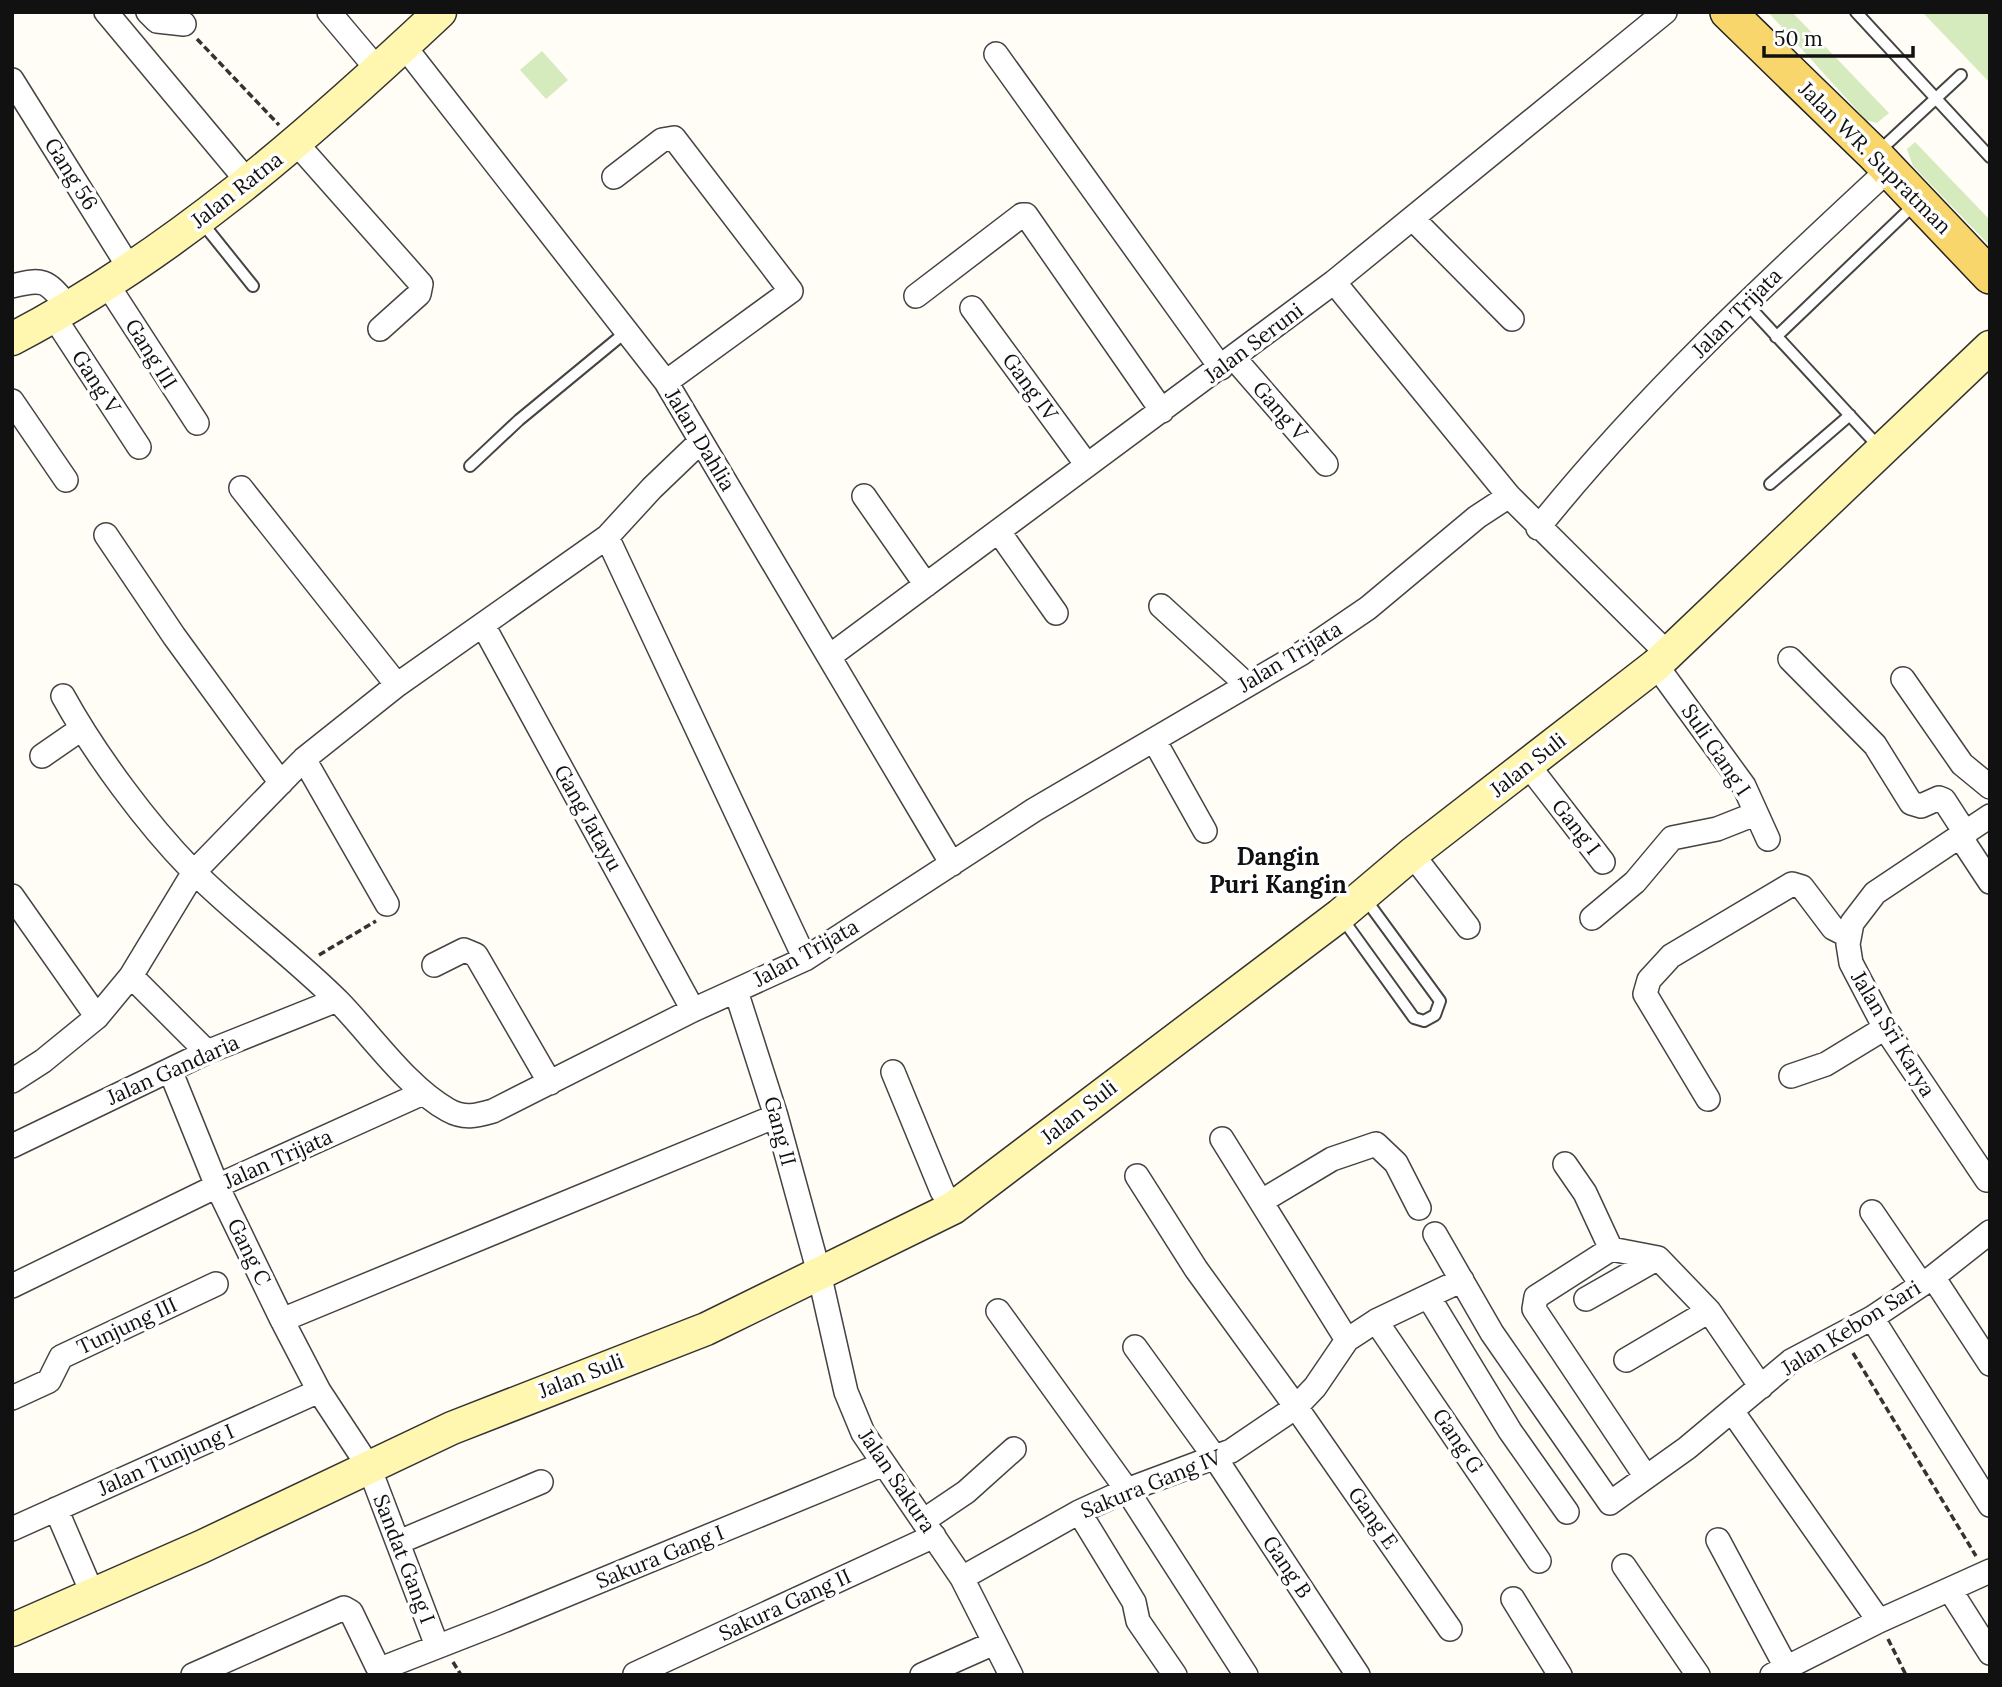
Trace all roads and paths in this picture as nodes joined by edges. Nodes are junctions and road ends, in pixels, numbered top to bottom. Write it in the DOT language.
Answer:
graph roads {
  1 [pos="106,12"];
  2 [pos="148,12"];
  3 [pos="329,12"];
  4 [pos="440,12"];
  5 [pos="1665,12"];
  6 [pos="1856,12"];
  7 [pos="1741,19"];
  8 [pos="184,24"];
  9 [pos="404,46"];
  10 [pos="996,54"];
  11 [pos="377,69"];
  12 [pos="1961,75"];
  13 [pos="12,80"];
  14 [pos="1935,99"];
  15 [pos="297,144"];
  16 [pos="1990,157"];
  17 [pos="1882,162"];
  18 [pos="614,177"];
  19 [pos="248,182"];
  20 [pos="1918,200"];
  21 [pos="200,219"];
  22 [pos="1414,220"];
  23 [pos="118,276"];
  24 [pos="1990,276"];
  25 [pos="1334,282"];
  26 [pos="12,286"];
  27 [pos="253,286"];
  28 [pos="916,296"];
  29 [pos="1745,302"];
  30 [pos="972,308"];
  31 [pos="61,312"];
  32 [pos="1512,319"];
  33 [pos="380,329"];
  34 [pos="627,331"];
  35 [pos="1776,337"];
  36 [pos="12,339"];
  37 [pos="1990,347"];
  38 [pos="1228,363"];
  39 [pos="666,382"];
  40 [pos="12,401"];
  41 [pos="1162,411"];
  42 [pos="1850,415"];
  43 [pos="197,423"];
  44 [pos="701,442"];
  45 [pos="139,447"];
  46 [pos="1881,449"];
  47 [pos="1326,464"];
  48 [pos="470,466"];
  49 [pos="1087,466"];
  50 [pos="66,480"];
  51 [pos="1770,484"];
  52 [pos="241,488"];
  53 [pos="864,496"];
  54 [pos="1509,496"];
  55 [pos="1538,528"];
  56 [pos="999,531"];
  57 [pos="106,535"];
  58 [pos="607,537"];
  59 [pos="926,585"];
  60 [pos="1161,606"];
  61 [pos="1056,613"];
  62 [pos="482,625"];
  63 [pos="830,656"];
  64 [pos="1662,659"];
  65 [pos="1790,660"];
  66 [pos="1903,679"];
  67 [pos="1246,684"];
  68 [pos="397,685"];
  69 [pos="63,696"];
  70 [pos="81,729"];
  71 [pos="1154,740"];
  72 [pos="42,756"];
  73 [pos="304,759"];
  74 [pos="1528,765"];
  75 [pos="281,783"];
  76 [pos="1990,787"];
  77 [pos="1755,814"];
  78 [pos="1990,816"];
  79 [pos="1205,831"];
  80 [pos="1963,836"];
  81 [pos="1768,839"];
  82 [pos="1412,854"];
  83 [pos="1604,862"];
  84 [pos="952,864"];
  85 [pos="194,872"];
  86 [pos="1990,882"];
  87 [pos="12,895"];
  88 [pos="387,904"];
  89 [pos="1351,905"];
  90 [pos="1592,918"];
  91 [pos="1468,927"];
  92 [pos="1849,936"];
  93 [pos="805,959"];
  94 [pos="435,965"];
  95 [pos="300,967"];
  96 [pos="131,976"];
  97 [pos="736,991"];
  98 [pos="337,1000"];
  99 [pos="693,1010"];
  100 [pos="97,1017"];
  101 [pos="1885,1028"];
  102 [pos="207,1052"];
  103 [pos="170,1070"];
  104 [pos="893,1072"];
  105 [pos="1791,1076"];
  106 [pos="12,1081"];
  107 [pos="550,1083"];
  108 [pos="423,1093"];
  109 [pos="1708,1099"];
  110 [pos="776,1116"];
  111 [pos="1222,1139"];
  112 [pos="12,1146"];
  113 [pos="1565,1164"];
  114 [pos="1137,1177"];
  115 [pos="1987,1180"];
  116 [pos="217,1186"];
  117 [pos="1262,1201"];
  118 [pos="953,1208"];
  119 [pos="1419,1208"];
  120 [pos="1872,1212"];
  121 [pos="1435,1234"];
  122 [pos="1988,1237"];
  123 [pos="1612,1249"];
  124 [pos="1658,1258"];
  125 [pos="819,1273"];
  126 [pos="1462,1280"];
  127 [pos="1926,1280"];
  128 [pos="216,1284"];
  129 [pos="12,1286"];
  130 [pos="1428,1296"];
  131 [pos="1586,1299"];
  132 [pos="998,1311"];
  133 [pos="1709,1311"];
  134 [pos="1872,1318"];
  135 [pos="282,1320"];
  136 [pos="1376,1321"];
  137 [pos="1841,1334"];
  138 [pos="1348,1340"];
  139 [pos="1135,1347"];
  140 [pos="1626,1360"];
  141 [pos="1990,1364"];
  142 [pos="1761,1387"];
  143 [pos="319,1391"];
  144 [pos="12,1398"];
  145 [pos="1296,1407"];
  146 [pos="1732,1411"];
  147 [pos="1014,1449"];
  148 [pos="1216,1459"];
  149 [pos="881,1465"];
  150 [pos="369,1467"];
  151 [pos="1646,1477"];
  152 [pos="541,1482"];
  153 [pos="1127,1490"];
  154 [pos="1990,1505"];
  155 [pos="56,1509"];
  156 [pos="1079,1512"];
  157 [pos="1567,1512"];
  158 [pos="12,1528"];
  159 [pos="928,1528"];
  160 [pos="1718,1540"];
  161 [pos="399,1542"];
  162 [pos="1539,1561"];
  163 [pos="1624,1566"];
  164 [pos="1988,1572"];
  165 [pos="962,1578"];
  166 [pos="1950,1590"];
  167 [pos="93,1595"];
  168 [pos="1513,1599"];
  169 [pos="1879,1621"];
  170 [pos="1450,1629"];
  171 [pos="12,1630"];
  172 [pos="994,1643"];
  173 [pos="438,1646"];
  174 [pos="1990,1653"];
  175 [pos="1779,1671"];
  176 [pos="635,1674"];
  177 [pos="192,1675"];
  178 [pos="922,1675"];
  179 [pos="1011,1675"];
  180 [pos="1175,1675"];
  181 [pos="1245,1675"];
  182 [pos="1358,1675"];
  183 [pos="1560,1675"];
  184 [pos="1698,1675"];
  185 [pos="1906,1675"];
  1 -- 19 [label="street"];
  2 -- 8 [label="street"];
  3 -- 11 [label="street"];
  4 -- 9 [label="main road, Jalan Ratna"];
  5 -- 22 [label="street, Jalan Seruni"];
  6 -- 14 [label="lane"];
  7 -- 17 [label="main road, Jalan WR. Supratman"];
  8 -- 15 [label="path"];
  9 -- 11 [label="main road, Jalan Ratna"];
  9 -- 34 [label="street, Jalan Dahlia"];
  10 -- 38 [label="street, Gang V"];
  11 -- 15 [label="main road, Jalan Ratna"];
  12 -- 14 [label="lane"];
  13 -- 23 [label="street, Gang 56"];
  14 -- 16 [label="lane"];
  14 -- 17 [label="lane"];
  15 -- 19 [label="main road, Jalan Ratna"];
  15 -- 33 [label="street"];
  17 -- 20 [label="main road, Jalan WR. Supratman"];
  17 -- 29 [label="street, Jalan Trijata"];
  18 -- 39 [label="street"];
  19 -- 21 [label="main road, Jalan Ratna"];
  20 -- 24 [label="main road, Jalan WR. Supratman"];
  20 -- 35 [label="lane"];
  21 -- 23 [label="main road, Jalan Ratna"];
  21 -- 27 [label="lane"];
  22 -- 25 [label="street, Jalan Seruni"];
  22 -- 32 [label="street"];
  23 -- 31 [label="main road, Jalan Ratna"];
  23 -- 43 [label="street, Gang III"];
  25 -- 38 [label="street, Jalan Seruni"];
  25 -- 54 [label="street"];
  26 -- 31 [label="street, Gang V"];
  28 -- 41 [label="street"];
  29 -- 35 [label="lane"];
  29 -- 55 [label="street, Jalan Trijata"];
  30 -- 49 [label="street, Gang IV"];
  31 -- 36 [label="main road, Jalan Ratna"];
  31 -- 45 [label="street, Gang V"];
  34 -- 39 [label="street, Jalan Dahlia"];
  34 -- 48 [label="lane"];
  35 -- 42 [label="lane"];
  37 -- 46 [label="main road, Jalan Suli"];
  38 -- 41 [label="street, Jalan Seruni"];
  38 -- 47 [label="street, Gang V"];
  39 -- 44 [label="street, Jalan Dahlia"];
  40 -- 50 [label="street"];
  41 -- 49 [label="street, Jalan Seruni"];
  42 -- 46 [label="lane"];
  42 -- 51 [label="lane"];
  44 -- 58 [label="street"];
  44 -- 63 [label="street, Jalan Dahlia"];
  46 -- 64 [label="main road, Jalan Suli"];
  49 -- 56 [label="street, Jalan Seruni"];
  52 -- 68 [label="street"];
  53 -- 59 [label="street"];
  54 -- 55 [label="street"];
  54 -- 67 [label="street, Jalan Trijata"];
  55 -- 64 [label="street"];
  56 -- 59 [label="street, Jalan Seruni"];
  56 -- 61 [label="street"];
  57 -- 75 [label="street"];
  58 -- 62 [label="street"];
  58 -- 93 [label="street"];
  59 -- 63 [label="street, Jalan Seruni"];
  60 -- 67 [label="street"];
  62 -- 68 [label="street"];
  62 -- 99 [label="street, Gang Jatayu"];
  63 -- 84 [label="street, Jalan Dahlia"];
  64 -- 74 [label="main road, Jalan Suli"];
  64 -- 77 [label="street, Suli Gang I"];
  65 -- 80 [label="street"];
  66 -- 76 [label="street"];
  67 -- 71 [label="street, Jalan Trijata"];
  68 -- 73 [label="street"];
  69 -- 70 [label="street"];
  70 -- 72 [label="street"];
  70 -- 85 [label="street"];
  71 -- 79 [label="street"];
  71 -- 84 [label="street, Jalan Trijata"];
  73 -- 75 [label="street"];
  73 -- 88 [label="street"];
  74 -- 82 [label="main road, Jalan Suli"];
  74 -- 83 [label="street, Gang I"];
  75 -- 85 [label="street"];
  77 -- 81 [label="street, Suli Gang I"];
  77 -- 90 [label="street"];
  78 -- 80 [label="street"];
  80 -- 86 [label="street"];
  80 -- 92 [label="street"];
  82 -- 89 [label="main road, Jalan Suli"];
  82 -- 91 [label="street"];
  84 -- 93 [label="street, Jalan Trijata"];
  85 -- 95 [label="street"];
  85 -- 96 [label="street"];
  87 -- 100 [label="street"];
  88 -- 95 [label="path"];
  89 -- 89 [label="lane"];
  89 -- 118 [label="main road, Jalan Suli"];
  92 -- 101 [label="street, Jalan Sri Karya"];
  92 -- 109 [label="street"];
  93 -- 97 [label="street, Jalan Trijata"];
  94 -- 107 [label="street"];
  95 -- 98 [label="street"];
  96 -- 100 [label="street"];
  96 -- 102 [label="street"];
  97 -- 99 [label="street, Jalan Trijata"];
  97 -- 110 [label="street, Gang II"];
  98 -- 102 [label="street, Jalan Gandaria"];
  98 -- 108 [label="street"];
  99 -- 107 [label="street, Jalan Trijata"];
  100 -- 106 [label="street"];
  101 -- 105 [label="street"];
  101 -- 115 [label="street, Jalan Sri Karya"];
  102 -- 103 [label="street, Jalan Gandaria"];
  103 -- 112 [label="street, Jalan Gandaria"];
  103 -- 116 [label="street, Gang C"];
  104 -- 118 [label="street"];
  107 -- 108 [label="street, Jalan Trijata"];
  108 -- 116 [label="street, Jalan Trijata"];
  110 -- 125 [label="street, Gang II"];
  110 -- 135 [label="street"];
  111 -- 117 [label="street"];
  113 -- 123 [label="street"];
  114 -- 145 [label="street, Gang E"];
  116 -- 129 [label="street, Jalan Trijata"];
  116 -- 135 [label="street, Gang C"];
  117 -- 119 [label="street"];
  117 -- 138 [label="street"];
  118 -- 125 [label="main road, Jalan Suli"];
  120 -- 127 [label="street"];
  121 -- 126 [label="street"];
  122 -- 127 [label="street, Jalan Kebon Sari"];
  123 -- 124 [label="street"];
  123 -- 151 [label="street"];
  124 -- 131 [label="street"];
  124 -- 133 [label="street"];
  125 -- 149 [label="street, Jalan Sakura"];
  125 -- 150 [label="main road, Jalan Suli"];
  126 -- 130 [label="street, Sakura Gang IV"];
  126 -- 151 [label="street, Jalan Kebon Sari"];
  127 -- 134 [label="street, Jalan Kebon Sari"];
  127 -- 141 [label="street"];
  128 -- 144 [label="street, Tunjung III"];
  130 -- 136 [label="street, Sakura Gang IV"];
  130 -- 157 [label="street"];
  132 -- 153 [label="street"];
  133 -- 140 [label="street"];
  133 -- 142 [label="street"];
  134 -- 137 [label="street, Jalan Kebon Sari"];
  134 -- 154 [label="street"];
  135 -- 143 [label="street, Gang C"];
  136 -- 138 [label="street, Sakura Gang IV"];
  136 -- 162 [label="street, Gang G"];
  137 -- 142 [label="street, Jalan Kebon Sari"];
  137 -- 164 [label="path"];
  138 -- 145 [label="street, Sakura Gang IV"];
  139 -- 148 [label="street, Gang B"];
  142 -- 146 [label="street, Jalan Kebon Sari"];
  143 -- 150 [label="street, Sandat Gang I"];
  143 -- 155 [label="street, Jalan Tunjung I"];
  145 -- 148 [label="street, Sakura Gang IV"];
  145 -- 170 [label="street, Gang E"];
  146 -- 151 [label="street, Jalan Kebon Sari"];
  146 -- 169 [label="street"];
  147 -- 159 [label="street, Sakura Gang II"];
  148 -- 153 [label="street, Sakura Gang IV"];
  148 -- 182 [label="street, Gang B"];
  149 -- 159 [label="street, Jalan Sakura"];
  149 -- 173 [label="street, Sakura Gang I"];
  150 -- 161 [label="street, Sandat Gang I"];
  150 -- 167 [label="main road, Jalan Suli"];
  152 -- 161 [label="street"];
  153 -- 156 [label="street, Sakura Gang IV"];
  153 -- 181 [label="street"];
  155 -- 158 [label="street, Jalan Tunjung I"];
  155 -- 167 [label="street"];
  156 -- 165 [label="street, Sakura Gang IV"];
  156 -- 180 [label="street"];
  159 -- 165 [label="street, Jalan Sakura"];
  159 -- 176 [label="street, Sakura Gang II"];
  160 -- 175 [label="street"];
  161 -- 173 [label="street, Sandat Gang I"];
  163 -- 184 [label="street"];
  164 -- 166 [label="street"];
  165 -- 172 [label="street, Jalan Sakura"];
  166 -- 169 [label="street"];
  166 -- 174 [label="street"];
  167 -- 171 [label="main road, Jalan Suli"];
  168 -- 183 [label="street"];
  169 -- 175 [label="street"];
  169 -- 185 [label="path"];
  172 -- 178 [label="street"];
  172 -- 179 [label="street, Jalan Sakura"];
  173 -- 177 [label="street, Sandat Gang I"];
}
